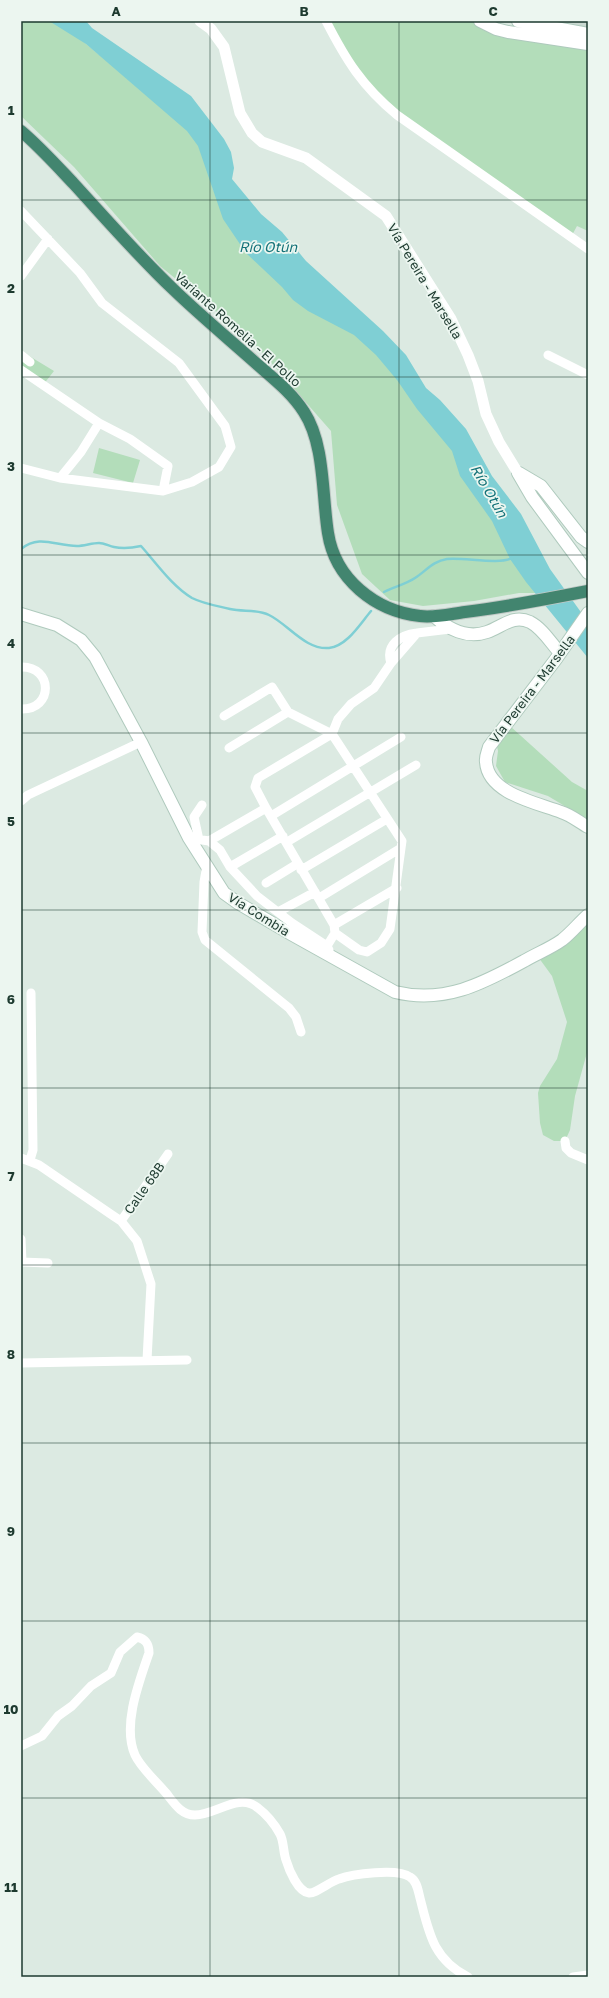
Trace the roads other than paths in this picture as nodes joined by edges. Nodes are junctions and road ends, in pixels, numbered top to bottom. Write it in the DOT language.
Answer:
graph roads {
  1 [pos="200,21"];
  2 [pos="326,21"];
  3 [pos="480,21"];
  4 [pos="518,21"];
  5 [pos="588,34"];
  6 [pos="588,44"];
  7 [pos="21,131"];
  8 [pos="21,211"];
  9 [pos="48,239"];
  10 [pos="588,249"];
  11 [pos="21,276"];
  12 [pos="21,355"];
  13 [pos="548,355"];
  14 [pos="30,362"];
  15 [pos="21,370"];
  16 [pos="588,375"];
  17 [pos="99,423"];
  18 [pos="21,468"];
  19 [pos="518,473"];
  20 [pos="60,478"];
  21 [pos="163,490"];
  22 [pos="588,542"];
  23 [pos="588,573"];
  24 [pos="588,591"];
  25 [pos="588,613"];
  26 [pos="21,614"];
  27 [pos="434,616"];
  28 [pos="450,629"];
  29 [pos="560,653"];
  30 [pos="21,667"];
  31 [pos="21,709"];
  32 [pos="288,712"];
  33 [pos="224,716"];
  34 [pos="332,734"];
  35 [pos="400,737"];
  36 [pos="141,742"];
  37 [pos="229,748"];
  38 [pos="416,765"];
  39 [pos="353,766"];
  40 [pos="370,792"];
  41 [pos="21,801"];
  42 [pos="202,805"];
  43 [pos="266,808"];
  44 [pos="271,816"];
  45 [pos="387,819"];
  46 [pos="588,827"];
  47 [pos="194,839"];
  48 [pos="285,839"];
  49 [pos="210,841"];
  50 [pos="401,848"];
  51 [pos="206,865"];
  52 [pos="230,867"];
  53 [pos="299,867"];
  54 [pos="266,883"];
  55 [pos="397,888"];
  56 [pos="317,895"];
  57 [pos="278,912"];
  58 [pos="588,915"];
  59 [pos="334,929"];
  60 [pos="329,951"];
  61 [pos="31,993"];
  62 [pos="301,1032"];
  63 [pos="565,1141"];
  64 [pos="168,1154"];
  65 [pos="25,1159"];
  66 [pos="588,1160"];
  67 [pos="121,1221"];
  68 [pos="21,1239"];
  69 [pos="22,1262"];
  70 [pos="48,1263"];
  71 [pos="147,1360"];
  72 [pos="187,1360"];
  73 [pos="21,1362"];
  74 [pos="21,1746"];
  75 [pos="588,1975"];
  76 [pos="468,1977"];
  77 [pos="573,1977"];
  1 -- 19 [label="street, Vía Pereira - Marsella"];
  2 -- 10 [label="street"];
  3 -- 6 [label="main road"];
  4 -- 5 [label="main road"];
  7 -- 27 [label="highway, Variante Romelia - El Pollo"];
  8 -- 9 [label="street"];
  9 -- 11 [label="street"];
  9 -- 21 [label="street"];
  12 -- 14 [label="street"];
  13 -- 16 [label="street"];
  15 -- 17 [label="street"];
  17 -- 20 [label="street"];
  17 -- 21 [label="street"];
  18 -- 20 [label="street"];
  19 -- 22 [label="main road"];
  19 -- 23 [label="main road, Vía Pereira - Marsella"];
  20 -- 21 [label="street"];
  24 -- 27 [label="highway, Variante Romelia - El Pollo"];
  25 -- 29 [label="main road, Vía Pereira - Marsella"];
  26 -- 36 [label="main road, Vía Combia"];
  27 -- 28 [label="main road"];
  28 -- 29 [label="main road"];
  28 -- 34 [label="street"];
  29 -- 46 [label="main road, Vía Pereira - Marsella"];
  30 -- 31 [label="street"];
  32 -- 33 [label="street"];
  32 -- 34 [label="street"];
  32 -- 37 [label="street"];
  34 -- 39 [label="street"];
  34 -- 43 [label="street"];
  35 -- 39 [label="street"];
  36 -- 41 [label="street"];
  36 -- 47 [label="main road, Vía Combia"];
  38 -- 40 [label="street"];
  39 -- 40 [label="street"];
  39 -- 44 [label="street"];
  40 -- 45 [label="street"];
  40 -- 48 [label="street"];
  42 -- 47 [label="street"];
  43 -- 44 [label="street"];
  43 -- 49 [label="street"];
  44 -- 48 [label="street"];
  45 -- 50 [label="street"];
  45 -- 53 [label="street"];
  47 -- 49 [label="street"];
  47 -- 51 [label="main road, Vía Combia"];
  48 -- 52 [label="street"];
  48 -- 53 [label="street"];
  49 -- 52 [label="street"];
  50 -- 55 [label="street"];
  50 -- 56 [label="street"];
  51 -- 60 [label="main road, Vía Combia"];
  51 -- 62 [label="street"];
  52 -- 57 [label="street"];
  53 -- 54 [label="street"];
  53 -- 56 [label="street"];
  55 -- 59 [label="street"];
  55 -- 59 [label="street"];
  56 -- 57 [label="street"];
  56 -- 59 [label="street"];
  57 -- 60 [label="street"];
  58 -- 60 [label="main road, Vía Combia"];
  59 -- 60 [label="street"];
  61 -- 65 [label="street"];
  63 -- 66 [label="street"];
  64 -- 67 [label="street, Calle 68B"];
  65 -- 67 [label="street"];
  67 -- 71 [label="street"];
  68 -- 69 [label="street"];
  69 -- 70 [label="street"];
  71 -- 72 [label="street"];
  71 -- 73 [label="street"];
  74 -- 76 [label="street"];
  75 -- 77 [label="street"];
}
